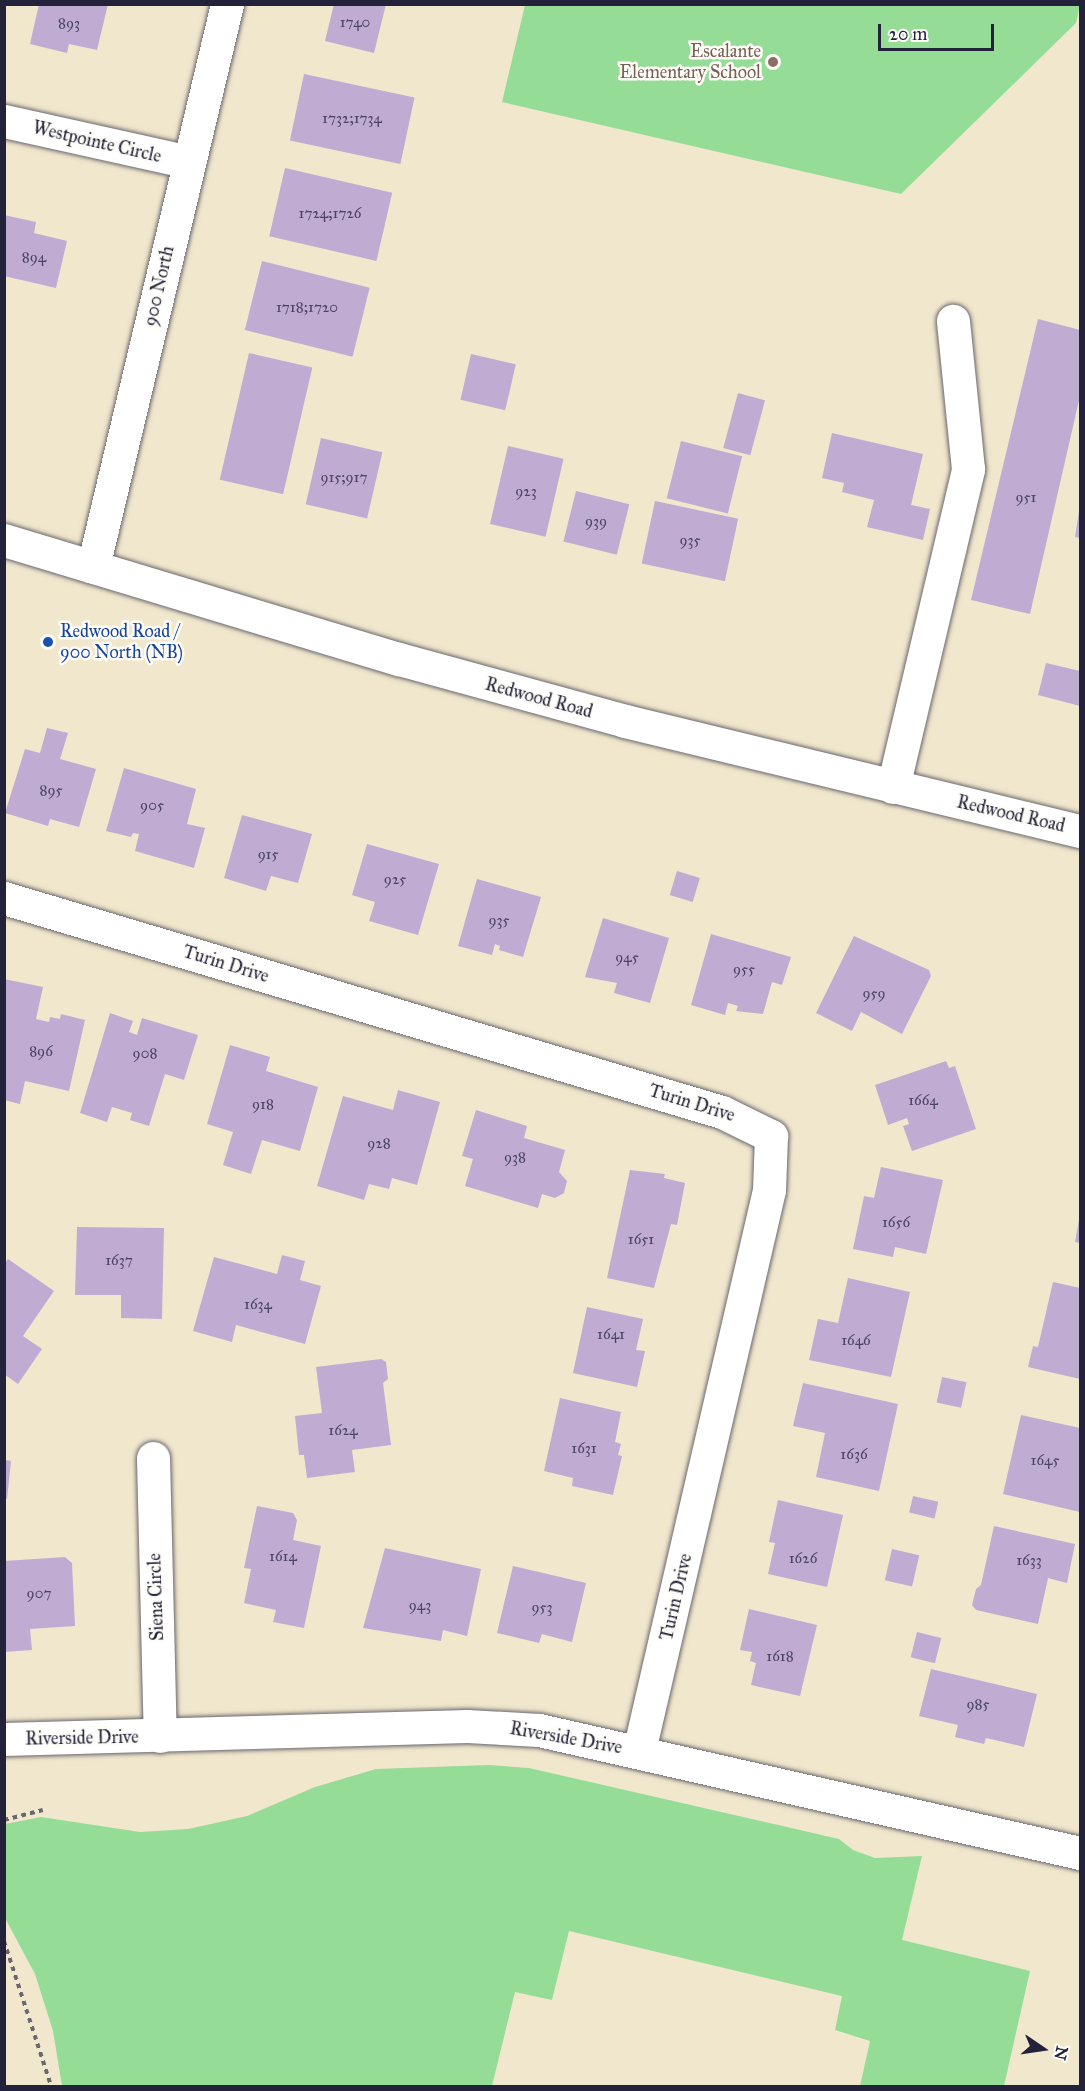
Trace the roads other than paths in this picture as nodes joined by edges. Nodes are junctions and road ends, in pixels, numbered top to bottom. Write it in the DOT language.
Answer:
graph roads {
  1 [pos="227,4"];
  2 [pos="4,121"];
  3 [pos="189,162"];
  4 [pos="953,321"];
  5 [pos="4,540"];
  6 [pos="93,567"];
  7 [pos="893,787"];
  8 [pos="1080,831"];
  9 [pos="4,898"];
  10 [pos="153,1458"];
  11 [pos="160,1736"];
  12 [pos="4,1739"];
  13 [pos="639,1752"];
  14 [pos="1080,1853"];
  1 -- 3 [label="street, 900 North"];
  2 -- 3 [label="street, Westpointe Circle"];
  3 -- 6 [label="street, 900 North"];
  4 -- 7 [label="street"];
  5 -- 6 [label="street, Redwood Road"];
  6 -- 7 [label="street, Redwood Road"];
  7 -- 8 [label="street, Redwood Road"];
  9 -- 13 [label="street, Turin Drive"];
  10 -- 11 [label="street, Siena Circle"];
  11 -- 12 [label="street, Riverside Drive"];
  11 -- 13 [label="street, Riverside Drive"];
  13 -- 14 [label="street, Riverside Drive"];
}
